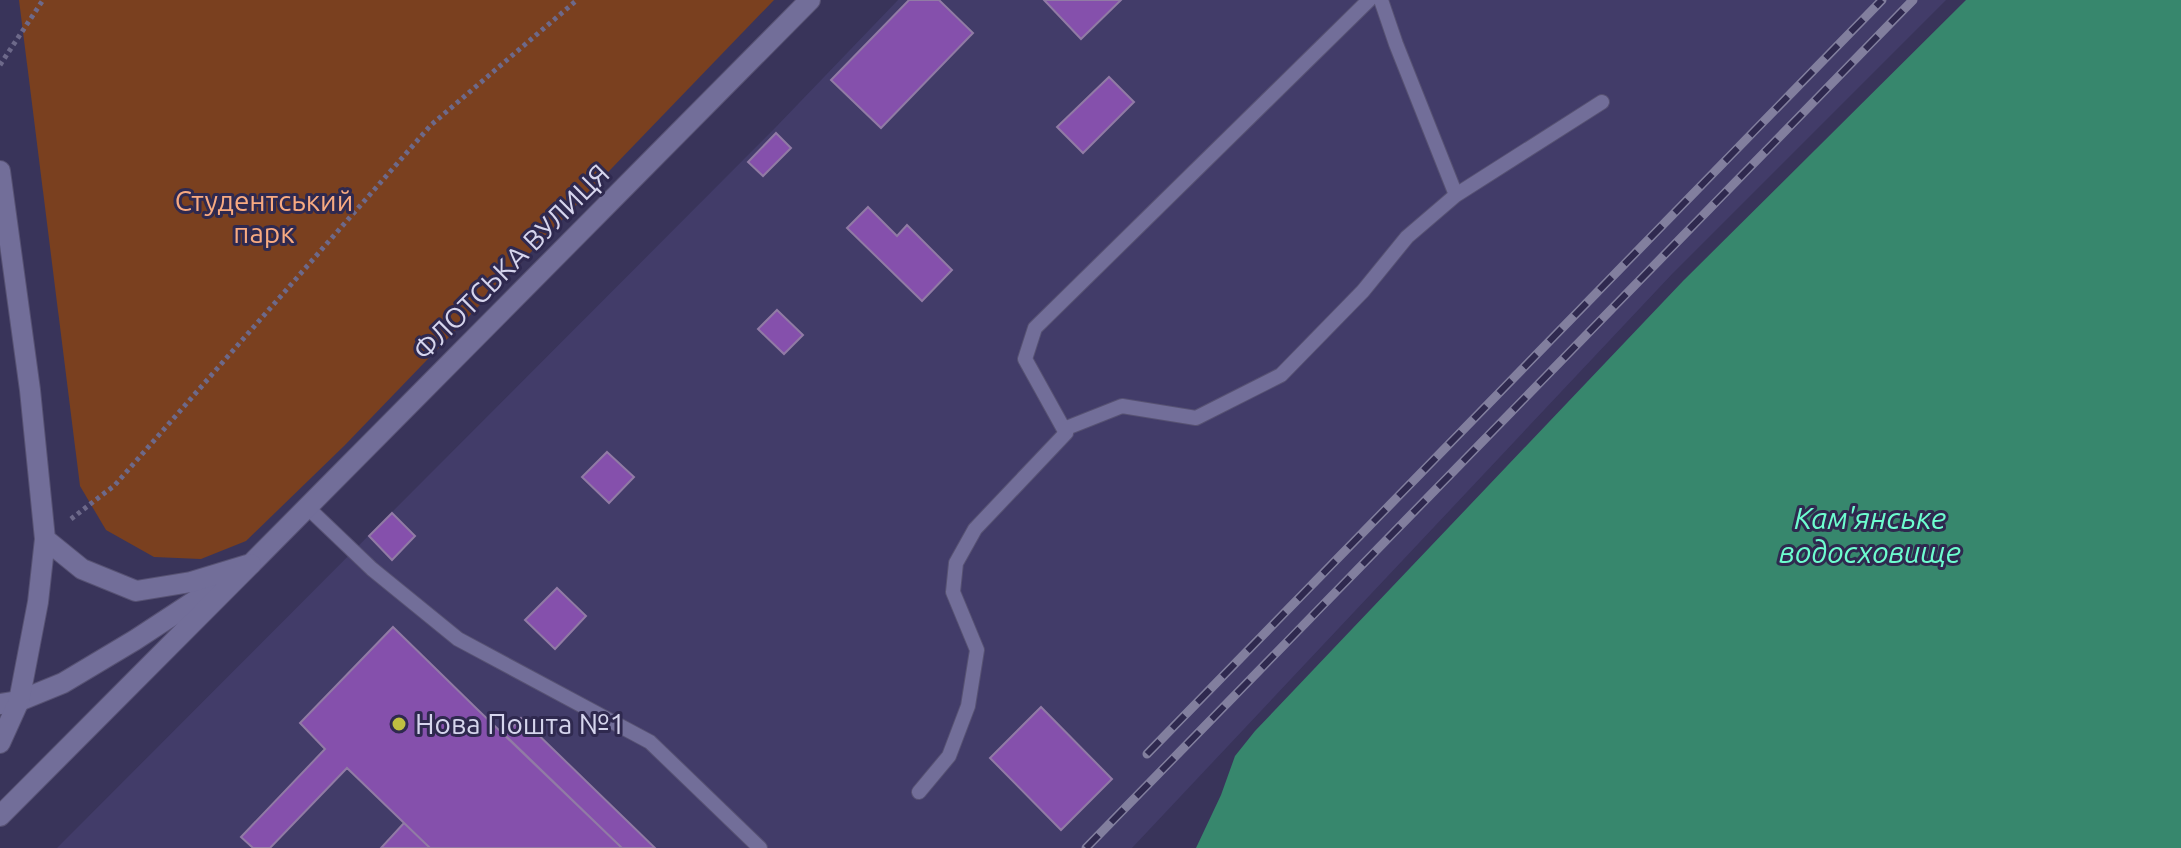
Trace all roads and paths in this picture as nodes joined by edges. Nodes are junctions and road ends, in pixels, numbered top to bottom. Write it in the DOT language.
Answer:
graph roads {
  1 [pos="43,0"];
  2 [pos="577,0"];
  3 [pos="810,0"];
  4 [pos="1369,0"];
  5 [pos="1381,0"];
  6 [pos="0,65"];
  7 [pos="1602,102"];
  8 [pos="0,171"];
  9 [pos="1456,195"];
  10 [pos="1064,429"];
  11 [pos="307,507"];
  12 [pos="45,539"];
  13 [pos="251,564"];
  14 [pos="10,702"];
  15 [pos="0,743"];
  16 [pos="919,792"];
  17 [pos="0,816"];
  18 [pos="760,848"];
  1 -- 6 [label="path"];
  2 -- 12 [label="path"];
  3 -- 11 [label="street, ФЛОТСЬКА ВУЛИЦЯ"];
  4 -- 10 [label="lane"];
  5 -- 9 [label="lane"];
  7 -- 9 [label="lane"];
  8 -- 12 [label="street"];
  9 -- 10 [label="lane"];
  10 -- 16 [label="lane"];
  11 -- 13 [label="street, ФЛОТСЬКА ВУЛИЦЯ"];
  11 -- 18 [label="lane"];
  12 -- 13 [label="street"];
  12 -- 14 [label="street"];
  13 -- 14 [label="street"];
  13 -- 17 [label="street"];
  14 -- 15 [label="street"];
}
